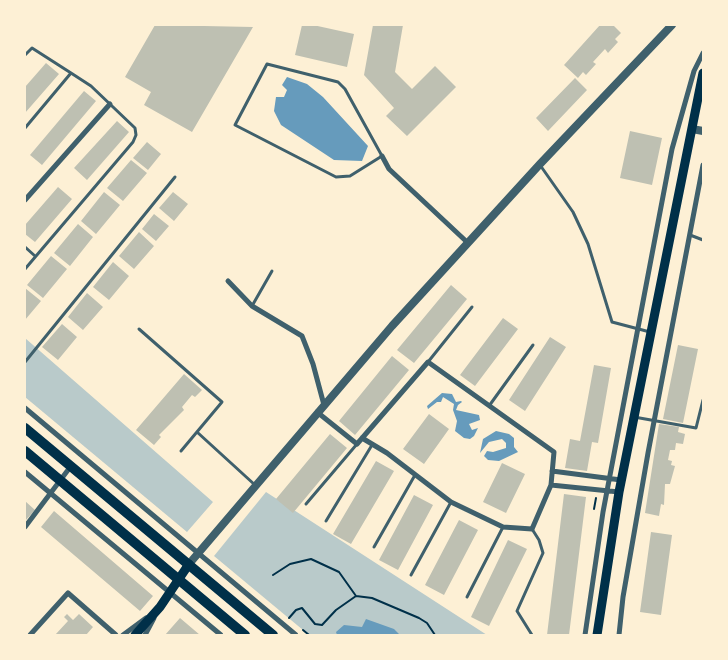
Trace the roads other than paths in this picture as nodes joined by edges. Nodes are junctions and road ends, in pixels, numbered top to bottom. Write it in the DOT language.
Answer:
graph roads {
  1 [pos="672,25"];
  2 [pos="703,53"];
  3 [pos="25,55"];
  4 [pos="71,73"];
  5 [pos="703,73"];
  6 [pos="110,104"];
  7 [pos="25,128"];
  8 [pos="692,128"];
  9 [pos="703,131"];
  10 [pos="382,156"];
  11 [pos="540,164"];
  12 [pos="703,165"];
  13 [pos="175,177"];
  14 [pos="25,200"];
  15 [pos="689,235"];
  16 [pos="703,240"];
  17 [pos="468,243"];
  18 [pos="25,247"];
  19 [pos="35,256"];
  20 [pos="25,269"];
  21 [pos="272,271"];
  22 [pos="228,281"];
  23 [pos="252,306"];
  24 [pos="472,307"];
  25 [pos="139,329"];
  26 [pos="638,329"];
  27 [pos="651,332"];
  28 [pos="533,344"];
  29 [pos="25,362"];
  30 [pos="428,362"];
  31 [pos="703,400"];
  32 [pos="324,405"];
  33 [pos="489,406"];
  34 [pos="25,408"];
  35 [pos="317,412"];
  36 [pos="634,417"];
  37 [pos="25,428"];
  38 [pos="197,432"];
  39 [pos="362,438"];
  40 [pos="356,444"];
  41 [pos="372,444"];
  42 [pos="25,451"];
  43 [pos="181,451"];
  44 [pos="71,466"];
  45 [pos="552,471"];
  46 [pos="25,472"];
  47 [pos="415,475"];
  48 [pos="609,478"];
  49 [pos="621,480"];
  50 [pos="61,481"];
  51 [pos="255,485"];
  52 [pos="551,485"];
  53 [pos="607,491"];
  54 [pos="619,492"];
  55 [pos="51,493"];
  56 [pos="450,502"];
  57 [pos="306,504"];
  58 [pos="326,521"];
  59 [pos="25,527"];
  60 [pos="503,527"];
  61 [pos="532,529"];
  62 [pos="374,547"];
  63 [pos="197,552"];
  64 [pos="189,564"];
  65 [pos="411,575"];
  66 [pos="179,580"];
  67 [pos="170,593"];
  68 [pos="467,597"];
  69 [pos="160,606"];
  70 [pos="30,635"];
  71 [pos="116,635"];
  72 [pos="124,635"];
  73 [pos="135,635"];
  74 [pos="145,635"];
  75 [pos="221,635"];
  76 [pos="245,635"];
  77 [pos="273,635"];
  78 [pos="296,635"];
  79 [pos="532,635"];
  80 [pos="586,635"];
  81 [pos="597,635"];
  82 [pos="619,635"];
  1 -- 11 [label="street"];
  2 -- 26 [label="street"];
  3 -- 4 [label="lane"];
  4 -- 6 [label="lane"];
  4 -- 7 [label="lane"];
  5 -- 8 [label="main road"];
  6 -- 14 [label="street"];
  6 -- 19 [label="lane"];
  8 -- 9 [label="street"];
  8 -- 27 [label="main road"];
  10 -- 10 [label="lane"];
  10 -- 17 [label="street"];
  11 -- 17 [label="street"];
  11 -- 26 [label="lane"];
  12 -- 15 [label="street"];
  13 -- 29 [label="lane"];
  15 -- 16 [label="lane"];
  15 -- 82 [label="street"];
  17 -- 32 [label="street"];
  18 -- 19 [label="lane"];
  19 -- 20 [label="lane"];
  21 -- 23 [label="lane"];
  22 -- 23 [label="street"];
  23 -- 32 [label="street"];
  24 -- 30 [label="lane"];
  25 -- 38 [label="lane"];
  26 -- 27 [label="lane"];
  26 -- 48 [label="street"];
  27 -- 36 [label="main road"];
  28 -- 33 [label="lane"];
  30 -- 33 [label="street"];
  30 -- 39 [label="street"];
  31 -- 36 [label="lane"];
  32 -- 35 [label="street"];
  33 -- 45 [label="street"];
  34 -- 63 [label="street"];
  35 -- 40 [label="street"];
  35 -- 51 [label="street"];
  36 -- 49 [label="main road"];
  37 -- 44 [label="main road"];
  38 -- 43 [label="lane"];
  38 -- 51 [label="lane"];
  39 -- 40 [label="street"];
  39 -- 41 [label="street"];
  40 -- 57 [label="lane"];
  41 -- 47 [label="street"];
  41 -- 58 [label="lane"];
  42 -- 50 [label="main road"];
  44 -- 50 [label="street"];
  44 -- 64 [label="main road"];
  45 -- 48 [label="street"];
  45 -- 52 [label="street"];
  46 -- 55 [label="street"];
  47 -- 56 [label="street"];
  47 -- 62 [label="lane"];
  48 -- 49 [label="street"];
  48 -- 53 [label="street"];
  49 -- 54 [label="main road"];
  50 -- 55 [label="street"];
  50 -- 66 [label="main road"];
  51 -- 63 [label="street"];
  52 -- 53 [label="street"];
  52 -- 61 [label="street"];
  53 -- 54 [label="street"];
  53 -- 80 [label="street"];
  54 -- 81 [label="main road"];
  55 -- 59 [label="street"];
  55 -- 67 [label="street"];
  56 -- 60 [label="street"];
  56 -- 65 [label="lane"];
  60 -- 61 [label="street"];
  60 -- 68 [label="lane"];
  61 -- 79 [label="lane"];
  63 -- 64 [label="street"];
  63 -- 78 [label="street"];
  64 -- 66 [label="main road"];
  64 -- 77 [label="main road"];
  66 -- 67 [label="main road"];
  66 -- 76 [label="main road"];
  67 -- 69 [label="main road"];
  67 -- 75 [label="street"];
  69 -- 72 [label="street"];
  69 -- 73 [label="main road"];
  69 -- 74 [label="street"];
  70 -- 71 [label="street"];
}
